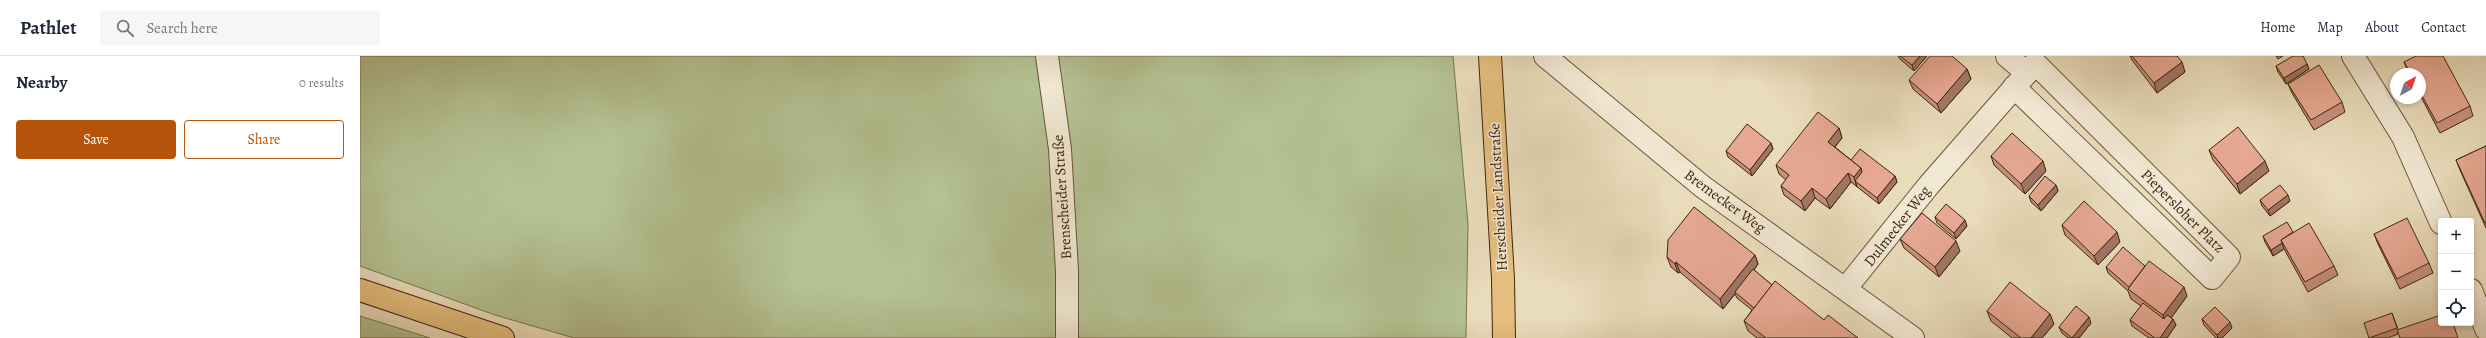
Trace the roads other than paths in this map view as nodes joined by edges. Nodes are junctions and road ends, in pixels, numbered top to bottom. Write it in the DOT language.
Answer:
graph roads {
  1 [pos="1047,56"];
  2 [pos="1490,56"];
  3 [pos="1545,56"];
  4 [pos="2007,56"];
  5 [pos="2353,56"];
  6 [pos="2020,80"];
  7 [pos="1948,165"];
  8 [pos="2439,218"];
  9 [pos="1846,288"];
  10 [pos="360,290"];
  11 [pos="2474,298"];
  12 [pos="2486,329"];
  13 [pos="503,338"];
  14 [pos="1067,338"];
  15 [pos="1504,338"];
  16 [pos="1913,338"];
  1 -- 14 [label="street, Brenscheider Straße"];
  2 -- 15 [label="main road, Herscheider Landstraße"];
  3 -- 9 [label="street, Bremecker Weg"];
  4 -- 6 [label="street, Piepersloher Platz"];
  5 -- 8 [label="street"];
  6 -- 6 [label="street, Piepersloher Platz"];
  6 -- 7 [label="street, Piepersloher Platz"];
  7 -- 9 [label="street, Dulmecker Weg"];
  9 -- 16 [label="street, Bremecker Weg"];
  10 -- 13 [label="main road"];
  11 -- 12 [label="street"];
}
